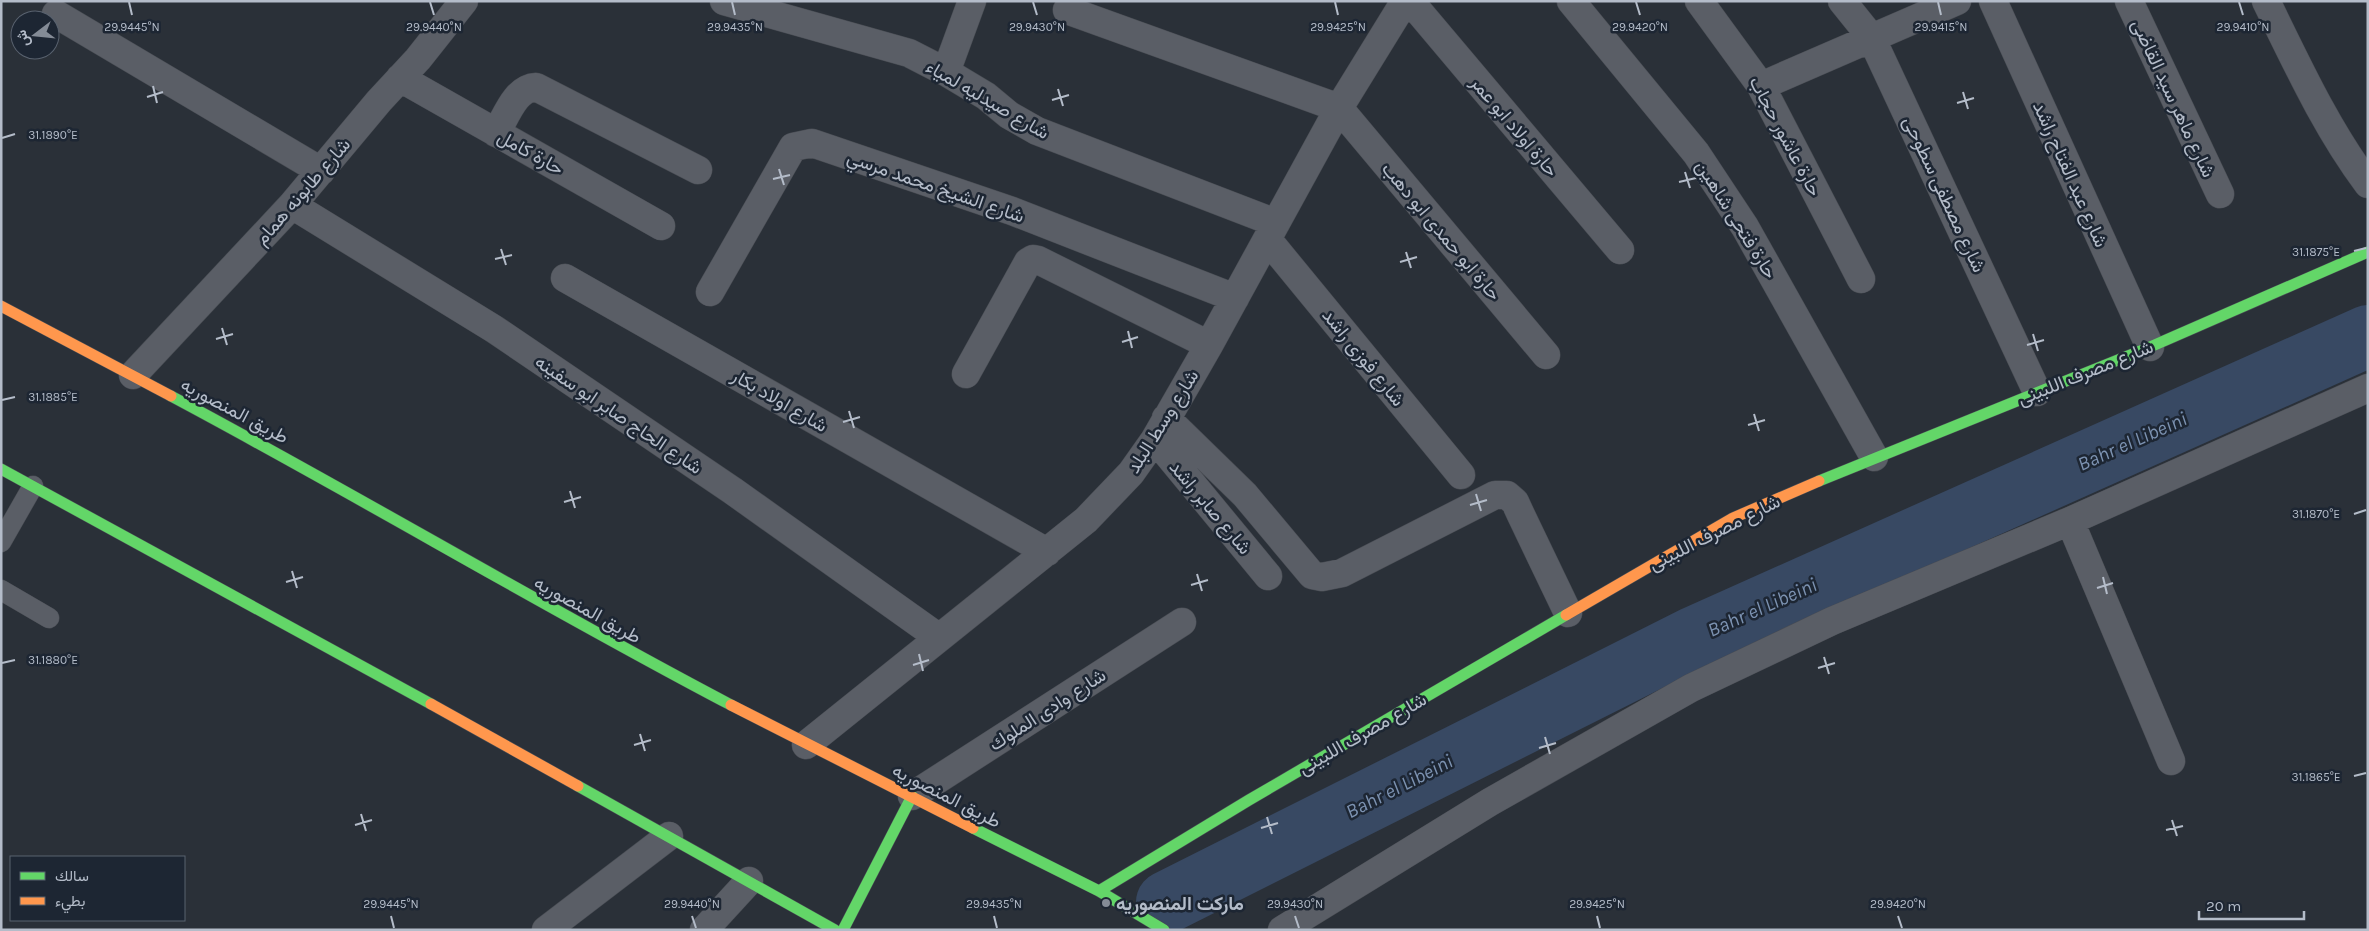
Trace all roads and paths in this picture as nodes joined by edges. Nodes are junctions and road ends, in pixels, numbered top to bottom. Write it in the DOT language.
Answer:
graph roads {
  1 [pos="464,1"];
  2 [pos="724,1"];
  3 [pos="972,1"];
  4 [pos="1405,1"];
  5 [pos="1410,1"];
  6 [pos="1571,1"];
  7 [pos="1699,1"];
  8 [pos="1842,1"];
  9 [pos="1957,1"];
  10 [pos="1993,1"];
  11 [pos="2128,1"];
  12 [pos="2266,1"];
  13 [pos="1067,10"];
  14 [pos="60,16"];
  15 [pos="1871,37"];
  16 [pos="946,72"];
  17 [pos="400,78"];
  18 [pos="1762,86"];
  19 [pos="1339,108"];
  20 [pos="496,133"];
  21 [pos="321,170"];
  22 [pos="698,170"];
  23 [pos="2368,184"];
  24 [pos="2220,194"];
  25 [pos="292,204"];
  26 [pos="661,226"];
  27 [pos="1272,232"];
  28 [pos="1620,250"];
  29 [pos="2368,252"];
  30 [pos="565,278"];
  31 [pos="1861,279"];
  32 [pos="710,292"];
  33 [pos="1235,298"];
  34 [pos="1,306"];
  35 [pos="1208,345"];
  36 [pos="2150,347"];
  37 [pos="1546,355"];
  38 [pos="966,374"];
  39 [pos="133,375"];
  40 [pos="2368,388"];
  41 [pos="2037,392"];
  42 [pos="1160,428"];
  43 [pos="1874,457"];
  44 [pos="1,469"];
  45 [pos="1461,475"];
  46 [pos="33,486"];
  47 [pos="2070,521"];
  48 [pos="1,542"];
  49 [pos="1047,552"];
  50 [pos="1268,576"];
  51 [pos="1,590"];
  52 [pos="1568,613"];
  53 [pos="49,618"];
  54 [pos="1182,622"];
  55 [pos="938,637"];
  56 [pos="806,745"];
  57 [pos="2171,761"];
  58 [pos="912,796"];
  59 [pos="669,836"];
  60 [pos="748,881"];
  61 [pos="1099,891"];
  62 [pos="546,930"];
  63 [pos="704,930"];
  64 [pos="835,930"];
  65 [pos="843,930"];
  66 [pos="1164,930"];
  67 [pos="1282,930"];
  1 -- 17 [label="street, شارع طابونه همام"];
  2 -- 16 [label="street, شارع صيدليه لمياء"];
  3 -- 16 [label="street"];
  4 -- 19 [label="street, شارع وسط البلد"];
  5 -- 28 [label="street, حارة اولاد ابو عمر"];
  6 -- 43 [label="street, حارة فتحى شاهين"];
  7 -- 18 [label="street, حارة عاشور حجاب"];
  8 -- 15 [label="street, شارع مصطفى سطوحى"];
  9 -- 15 [label="street"];
  10 -- 36 [label="street, شارع عبد الفتاح راشد"];
  11 -- 24 [label="street, شارع ماهر سيد القاضى"];
  12 -- 23 [label="street"];
  13 -- 19 [label="street"];
  14 -- 21 [label="street"];
  15 -- 18 [label="street"];
  15 -- 41 [label="street, شارع مصطفى سطوحى"];
  16 -- 27 [label="street, شارع صيدليه لمياء"];
  17 -- 20 [label="street, حارة كامل"];
  17 -- 21 [label="street, شارع طابونه همام"];
  18 -- 31 [label="street, حارة عاشور حجاب"];
  19 -- 27 [label="street, شارع وسط البلد"];
  19 -- 37 [label="street, حارة ابو حمدى ابو دهب"];
  20 -- 22 [label="street"];
  20 -- 26 [label="street, حارة كامل"];
  21 -- 25 [label="street, شارع طابونه همام"];
  25 -- 39 [label="street, شارع طابونه همام"];
  25 -- 55 [label="street, شارع الحاج صابر ابو سفينه"];
  27 -- 33 [label="street, شارع وسط البلد"];
  27 -- 45 [label="street, شارع فوزى راشد"];
  29 -- 36 [label="street, شارع مصرف اللبينى"];
  30 -- 49 [label="street, شارع اولاد بكار"];
  32 -- 33 [label="street, شارع الشيخ محمد مرسي"];
  33 -- 35 [label="street, شارع وسط البلد"];
  34 -- 39 [label="street, طريق المنصوريه"];
  35 -- 38 [label="street"];
  35 -- 42 [label="street, شارع وسط البلد"];
  36 -- 41 [label="street, شارع مصرف اللبينى"];
  39 -- 56 [label="street, طريق المنصوريه"];
  40 -- 47 [label="street"];
  41 -- 43 [label="street, شارع مصرف اللبينى"];
  42 -- 49 [label="street, شارع وسط البلد"];
  42 -- 50 [label="street, شارع صابر راشد"];
  42 -- 52 [label="street"];
  43 -- 52 [label="street, شارع مصرف اللبينى"];
  44 -- 46 [label="street"];
  46 -- 48 [label="lane"];
  46 -- 59 [label="street"];
  47 -- 57 [label="street"];
  47 -- 67 [label="street"];
  49 -- 55 [label="street, شارع وسط البلد"];
  51 -- 53 [label="lane"];
  52 -- 61 [label="street, شارع مصرف اللبينى"];
  54 -- 58 [label="street, شارع وادى الملوك"];
  55 -- 56 [label="street, شارع وسط البلد"];
  56 -- 58 [label="street, طريق المنصوريه"];
  58 -- 61 [label="street, طريق المنصوريه"];
  58 -- 65 [label="street"];
  59 -- 60 [label="street"];
  59 -- 62 [label="street"];
  60 -- 63 [label="street"];
  60 -- 64 [label="street"];
  61 -- 66 [label="street, طريق المنصوريه"];
}
